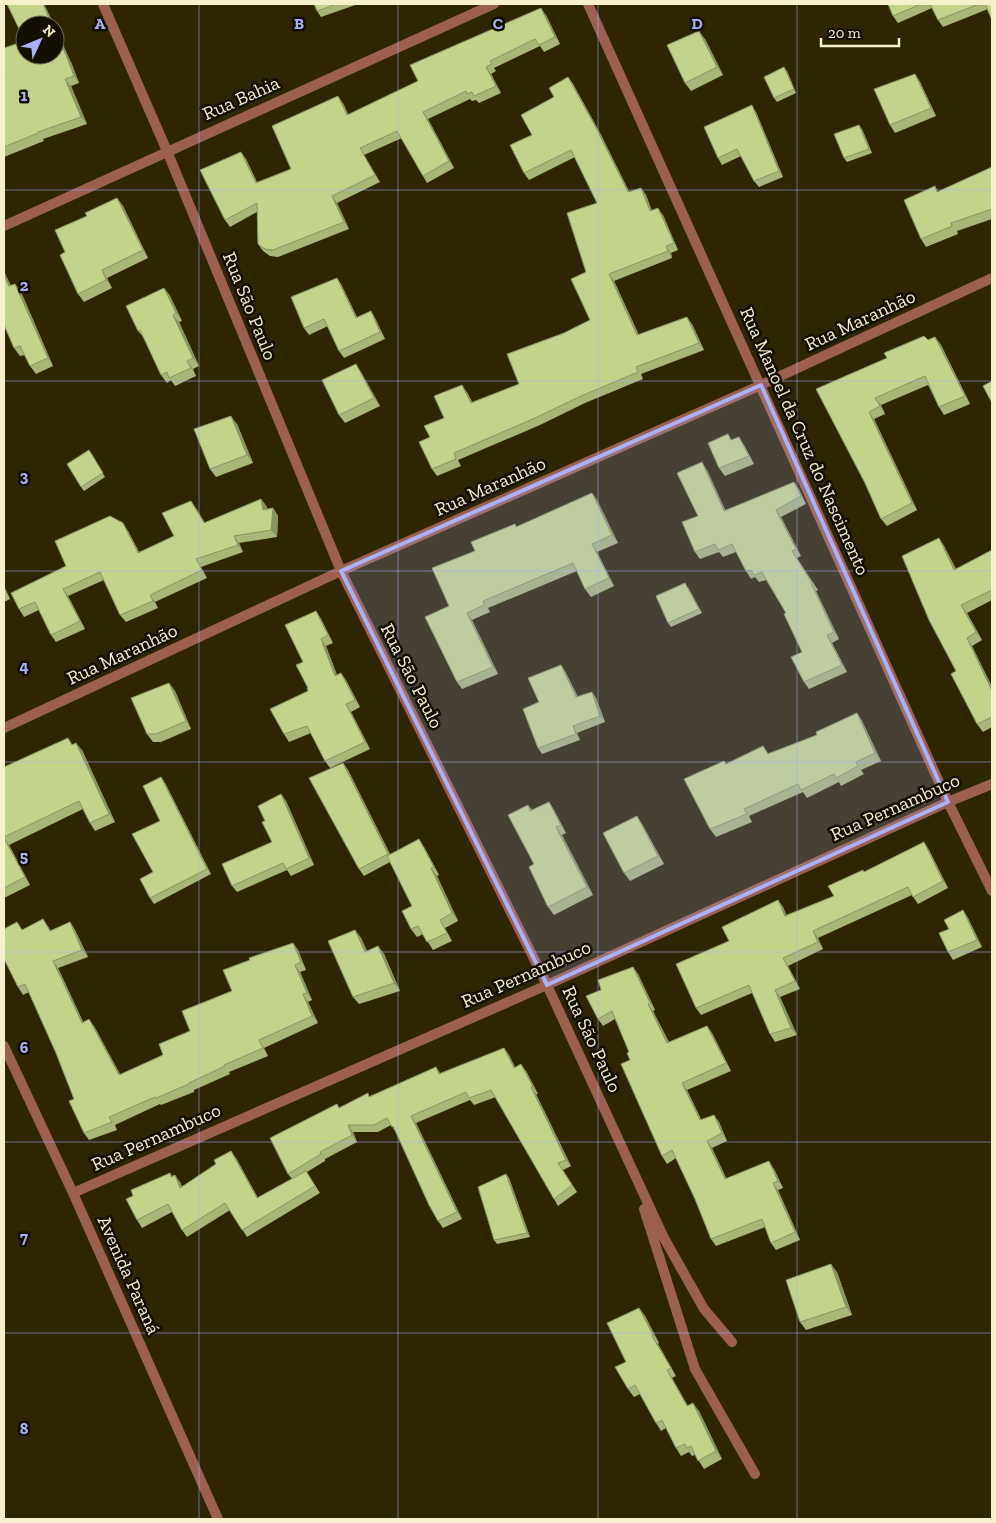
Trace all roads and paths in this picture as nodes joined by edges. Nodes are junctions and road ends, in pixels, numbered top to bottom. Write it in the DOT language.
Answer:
graph roads {
  1 [pos="103,4"];
  2 [pos="494,4"];
  3 [pos="588,4"];
  4 [pos="167,151"];
  5 [pos="4,226"];
  6 [pos="992,278"];
  7 [pos="761,385"];
  8 [pos="341,572"];
  9 [pos="4,728"];
  10 [pos="992,784"];
  11 [pos="948,802"];
  12 [pos="992,891"];
  13 [pos="547,985"];
  14 [pos="4,1046"];
  15 [pos="631,1167"];
  16 [pos="73,1193"];
  17 [pos="732,1342"];
  18 [pos="755,1474"];
  19 [pos="218,1519"];
  1 -- 4 [label="street, Rua São Paulo"];
  2 -- 4 [label="street, Rua Bahia"];
  3 -- 7 [label="street, Rua Manoel da Cruz do Nascimento"];
  4 -- 5 [label="street, Rua Bahia"];
  4 -- 8 [label="street, Rua São Paulo"];
  6 -- 7 [label="street, Rua Maranhão"];
  7 -- 8 [label="street, Rua Maranhão"];
  7 -- 11 [label="street, Rua Manoel da Cruz do Nascimento"];
  8 -- 9 [label="street, Rua Maranhão"];
  8 -- 13 [label="street, Rua São Paulo"];
  10 -- 11 [label="street, Rua Pernambuco"];
  11 -- 12 [label="street, Rua Manoel da Cruz do Nascimento"];
  11 -- 13 [label="street, Rua Pernambuco"];
  13 -- 15 [label="street, Rua São Paulo"];
  13 -- 16 [label="street, Rua Pernambuco"];
  14 -- 16 [label="street, Avenida Paraná"];
  15 -- 17 [label="street, Rua São Paulo"];
  15 -- 18 [label="street"];
  16 -- 19 [label="street, Avenida Paraná"];
}
